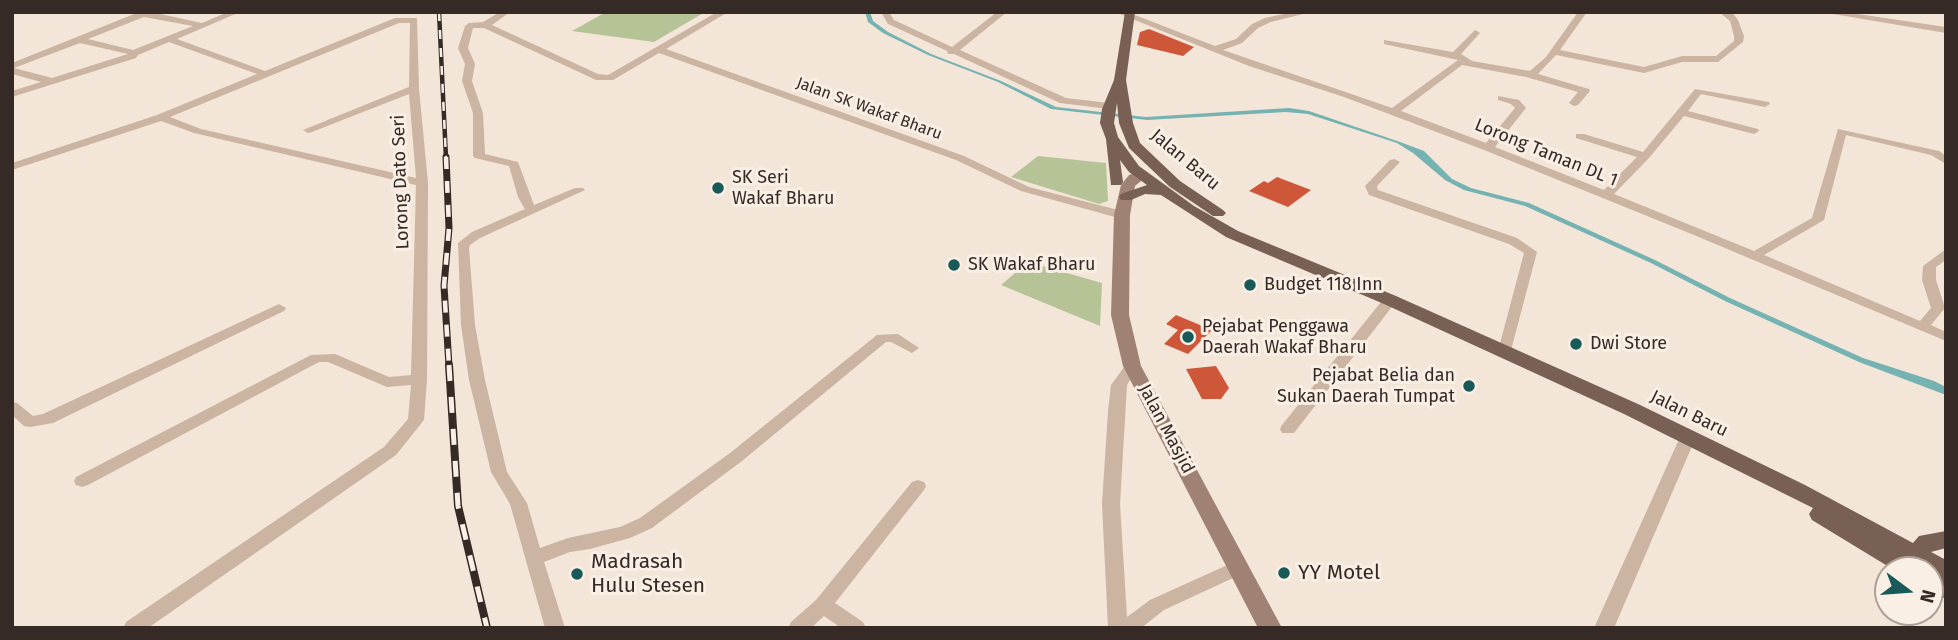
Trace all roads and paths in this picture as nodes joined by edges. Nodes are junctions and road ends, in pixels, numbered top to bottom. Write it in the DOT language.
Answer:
graph roads {
  1 [pos="236,12"];
  2 [pos="506,12"];
  3 [pos="724,12"];
  4 [pos="885,12"];
  5 [pos="1003,12"];
  6 [pos="1307,12"];
  7 [pos="1583,12"];
  8 [pos="1825,12"];
  9 [pos="1911,12"];
  10 [pos="145,13"];
  11 [pos="1726,13"];
  12 [pos="1126,14"];
  13 [pos="202,25"];
  14 [pos="485,25"];
  15 [pos="1926,26"];
  16 [pos="1946,30"];
  17 [pos="1475,33"];
  18 [pos="168,39"];
  19 [pos="79,40"];
  20 [pos="1387,42"];
  21 [pos="1216,49"];
  22 [pos="659,50"];
  23 [pos="951,52"];
  24 [pos="1554,52"];
  25 [pos="134,53"];
  26 [pos="1454,56"];
  27 [pos="1466,62"];
  28 [pos="12,68"];
  29 [pos="265,74"];
  30 [pos="1530,75"];
  31 [pos="1120,80"];
  32 [pos="53,82"];
  33 [pos="414,89"];
  34 [pos="12,94"];
  35 [pos="1502,98"];
  36 [pos="1574,103"];
  37 [pos="1765,104"];
  38 [pos="1109,106"];
  39 [pos="1393,112"];
  40 [pos="1681,112"];
  41 [pos="161,117"];
  42 [pos="308,130"];
  43 [pos="1754,131"];
  44 [pos="1580,136"];
  45 [pos="1111,138"];
  46 [pos="1488,148"];
  47 [pos="1644,156"];
  48 [pos="1946,161"];
  49 [pos="1394,162"];
  50 [pos="12,167"];
  51 [pos="1140,167"];
  52 [pos="1116,182"];
  53 [pos="422,183"];
  54 [pos="1170,188"];
  55 [pos="579,190"];
  56 [pos="1605,196"];
  57 [pos="1124,206"];
  58 [pos="531,210"];
  59 [pos="1946,253"];
  60 [pos="1754,256"];
  61 [pos="1390,300"];
  62 [pos="279,308"];
  63 [pos="1922,327"];
  64 [pos="1946,337"];
  65 [pos="912,348"];
  66 [pos="1504,351"];
  67 [pos="1132,366"];
  68 [pos="419,379"];
  69 [pos="12,407"];
  70 [pos="1288,429"];
  71 [pos="1688,437"];
  72 [pos="82,481"];
  73 [pos="918,486"];
  74 [pos="1946,540"];
  75 [pos="1898,556"];
  76 [pos="1928,556"];
  77 [pos="535,558"];
  78 [pos="1240,567"];
  79 [pos="823,605"];
  80 [pos="133,628"];
  81 [pos="555,628"];
  82 [pos="798,628"];
  83 [pos="856,628"];
  84 [pos="1118,628"];
  85 [pos="1126,628"];
  86 [pos="1270,628"];
  87 [pos="1604,628"];
  1 -- 13 [label="street"];
  2 -- 14 [label="street"];
  3 -- 22 [label="street"];
  4 -- 23 [label="street"];
  5 -- 23 [label="street"];
  6 -- 21 [label="street"];
  7 -- 24 [label="street"];
  8 -- 15 [label="street"];
  9 -- 15 [label="street"];
  10 -- 13 [label="street"];
  10 -- 19 [label="street"];
  11 -- 24 [label="street"];
  12 -- 21 [label="street, Lorong Taman DL 1"];
  12 -- 31 [label="main road"];
  13 -- 18 [label="street"];
  14 -- 22 [label="street"];
  14 -- 58 [label="street"];
  15 -- 16 [label="street"];
  17 -- 26 [label="street"];
  18 -- 25 [label="street"];
  18 -- 29 [label="street"];
  19 -- 25 [label="street"];
  19 -- 28 [label="street"];
  20 -- 26 [label="street"];
  21 -- 39 [label="street, Lorong Taman DL 1"];
  22 -- 57 [label="street, Jalan SK Wakaf Bharu"];
  23 -- 38 [label="street"];
  24 -- 30 [label="street"];
  25 -- 32 [label="street"];
  26 -- 27 [label="street"];
  27 -- 30 [label="street"];
  27 -- 39 [label="street"];
  28 -- 32 [label="street"];
  29 -- 33 [label="street, Lorong Dato Seri"];
  29 -- 41 [label="street, Lorong Dato Seri"];
  30 -- 36 [label="street"];
  31 -- 38 [label="main road"];
  31 -- 51 [label="main road, Jalan Baru"];
  32 -- 34 [label="street"];
  33 -- 42 [label="street"];
  33 -- 53 [label="street, Lorong Dato Seri"];
  35 -- 46 [label="street"];
  37 -- 40 [label="street"];
  38 -- 45 [label="main road"];
  39 -- 46 [label="street, Lorong Taman DL 1"];
  40 -- 43 [label="street"];
  40 -- 47 [label="street"];
  41 -- 50 [label="street, Lorong Dato Seri"];
  41 -- 53 [label="street"];
  44 -- 47 [label="street"];
  45 -- 51 [label="main road, Jalan Baru"];
  45 -- 52 [label="main road"];
  46 -- 56 [label="street, Lorong Taman DL 1"];
  47 -- 56 [label="street"];
  48 -- 60 [label="street"];
  49 -- 66 [label="street"];
  51 -- 52 [label="street"];
  51 -- 54 [label="main road, Jalan Baru"];
  51 -- 57 [label="street"];
  52 -- 57 [label="street, Jalan Masjid"];
  53 -- 68 [label="street, Lorong Dato Seri"];
  54 -- 57 [label="main road"];
  54 -- 61 [label="main road, Jalan Baru"];
  55 -- 58 [label="street"];
  56 -- 60 [label="street, Lorong Taman DL 1"];
  57 -- 67 [label="street, Jalan Masjid"];
  58 -- 77 [label="street"];
  59 -- 63 [label="street"];
  60 -- 63 [label="street, Lorong Taman DL 1"];
  61 -- 66 [label="main road, Jalan Baru"];
  61 -- 70 [label="street"];
  62 -- 69 [label="street"];
  63 -- 64 [label="street, Lorong Taman DL 1"];
  65 -- 77 [label="street"];
  66 -- 71 [label="main road, Jalan Baru"];
  67 -- 78 [label="street, Jalan Masjid"];
  67 -- 84 [label="street"];
  68 -- 72 [label="street"];
  68 -- 80 [label="street, Lorong Dato Seri"];
  71 -- 75 [label="main road, Jalan Baru"];
  71 -- 87 [label="street"];
  73 -- 79 [label="street"];
  74 -- 76 [label="main road"];
  77 -- 81 [label="street"];
  78 -- 85 [label="street"];
  78 -- 86 [label="street, Jalan Masjid"];
  79 -- 82 [label="street"];
  79 -- 83 [label="street"];
}
